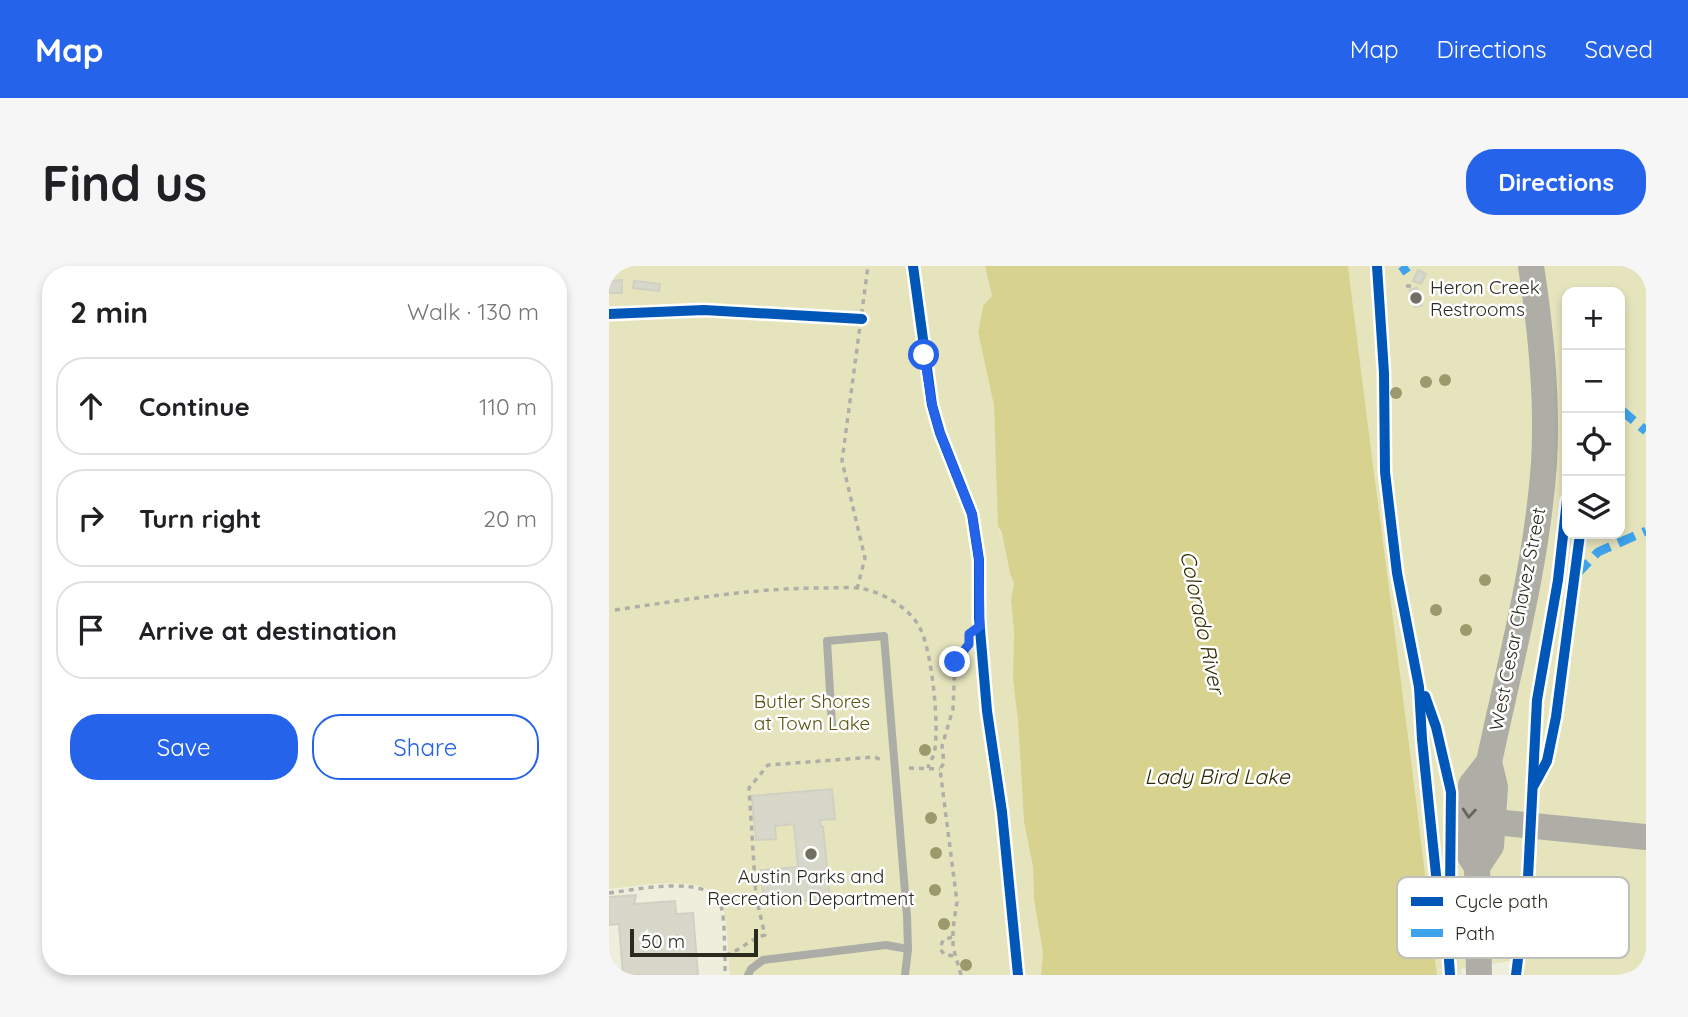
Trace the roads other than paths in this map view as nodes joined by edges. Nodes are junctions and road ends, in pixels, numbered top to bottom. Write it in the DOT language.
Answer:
graph roads {
  1 [pos="1531,266"];
  2 [pos="832,725"];
  3 [pos="1489,762"];
  4 [pos="1494,822"];
  5 [pos="1646,837"];
  6 [pos="1477,867"];
  7 [pos="1477,877"];
  8 [pos="908,949"];
  9 [pos="748,975"];
  10 [pos="905,975"];
  1 -- 3 [label="main road, West Cesar Chavez Street"];
  2 -- 8 [label="lane"];
  3 -- 4 [label="main road, West Cesar Chavez Street"];
  3 -- 6 [label="main road, West Cesar Chavez Street, one-way"];
  4 -- 5 [label="main road"];
  4 -- 6 [label="main road, West Cesar Chavez Street"];
  6 -- 7 [label="main road, West Cesar Chavez Street"];
  8 -- 9 [label="lane"];
  8 -- 10 [label="lane"];
}
